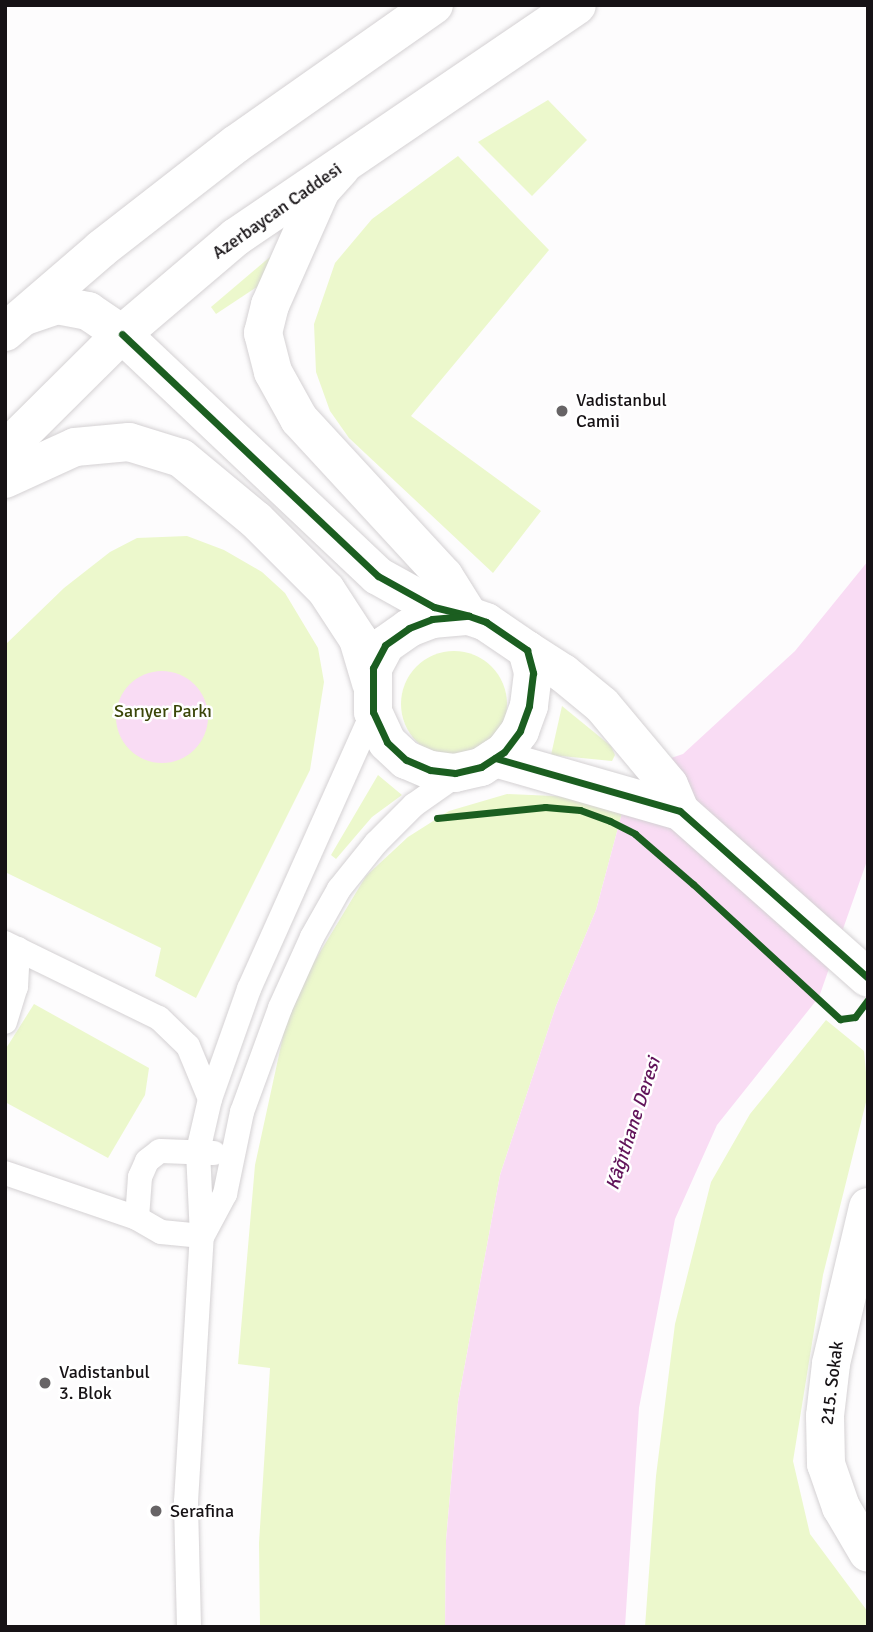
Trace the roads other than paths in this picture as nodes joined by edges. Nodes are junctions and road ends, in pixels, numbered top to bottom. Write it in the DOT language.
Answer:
graph roads {
  1 [pos="433,5"];
  2 [pos="577,5"];
  3 [pos="347,162"];
  4 [pos="10,317"];
  5 [pos="122,334"];
  6 [pos="5,450"];
  7 [pos="5,479"];
  8 [pos="469,616"];
  9 [pos="527,650"];
  10 [pos="372,698"];
  11 [pos="478,765"];
  12 [pos="680,811"];
  13 [pos="11,946"];
  14 [pos="861,973"];
  15 [pos="5,1022"];
  16 [pos="210,1099"];
  17 [pos="198,1151"];
  18 [pos="233,1156"];
  19 [pos="5,1173"];
  20 [pos="868,1207"];
  21 [pos="137,1217"];
  22 [pos="202,1236"];
  23 [pos="868,1553"];
  24 [pos="190,1627"];
  1 -- 4 [label="street"];
  2 -- 3 [label="street, Azerbaycan Caddesi"];
  3 -- 5 [label="street, Azerbaycan Caddesi"];
  3 -- 8 [label="street"];
  4 -- 5 [label="street"];
  5 -- 6 [label="street, Azerbaycan Caddesi"];
  5 -- 8 [label="street"];
  7 -- 10 [label="street"];
  8 -- 9 [label="street"];
  8 -- 10 [label="street"];
  9 -- 11 [label="street"];
  9 -- 12 [label="street"];
  10 -- 11 [label="street"];
  10 -- 16 [label="lane"];
  11 -- 12 [label="street"];
  11 -- 18 [label="lane"];
  12 -- 14 [label="street"];
  13 -- 15 [label="lane"];
  13 -- 16 [label="lane"];
  16 -- 17 [label="lane"];
  17 -- 18 [label="lane"];
  17 -- 21 [label="lane"];
  17 -- 22 [label="lane"];
  18 -- 22 [label="lane"];
  19 -- 21 [label="lane"];
  20 -- 23 [label="street, 215. Sokak"];
  21 -- 22 [label="lane"];
  22 -- 24 [label="lane"];
}
